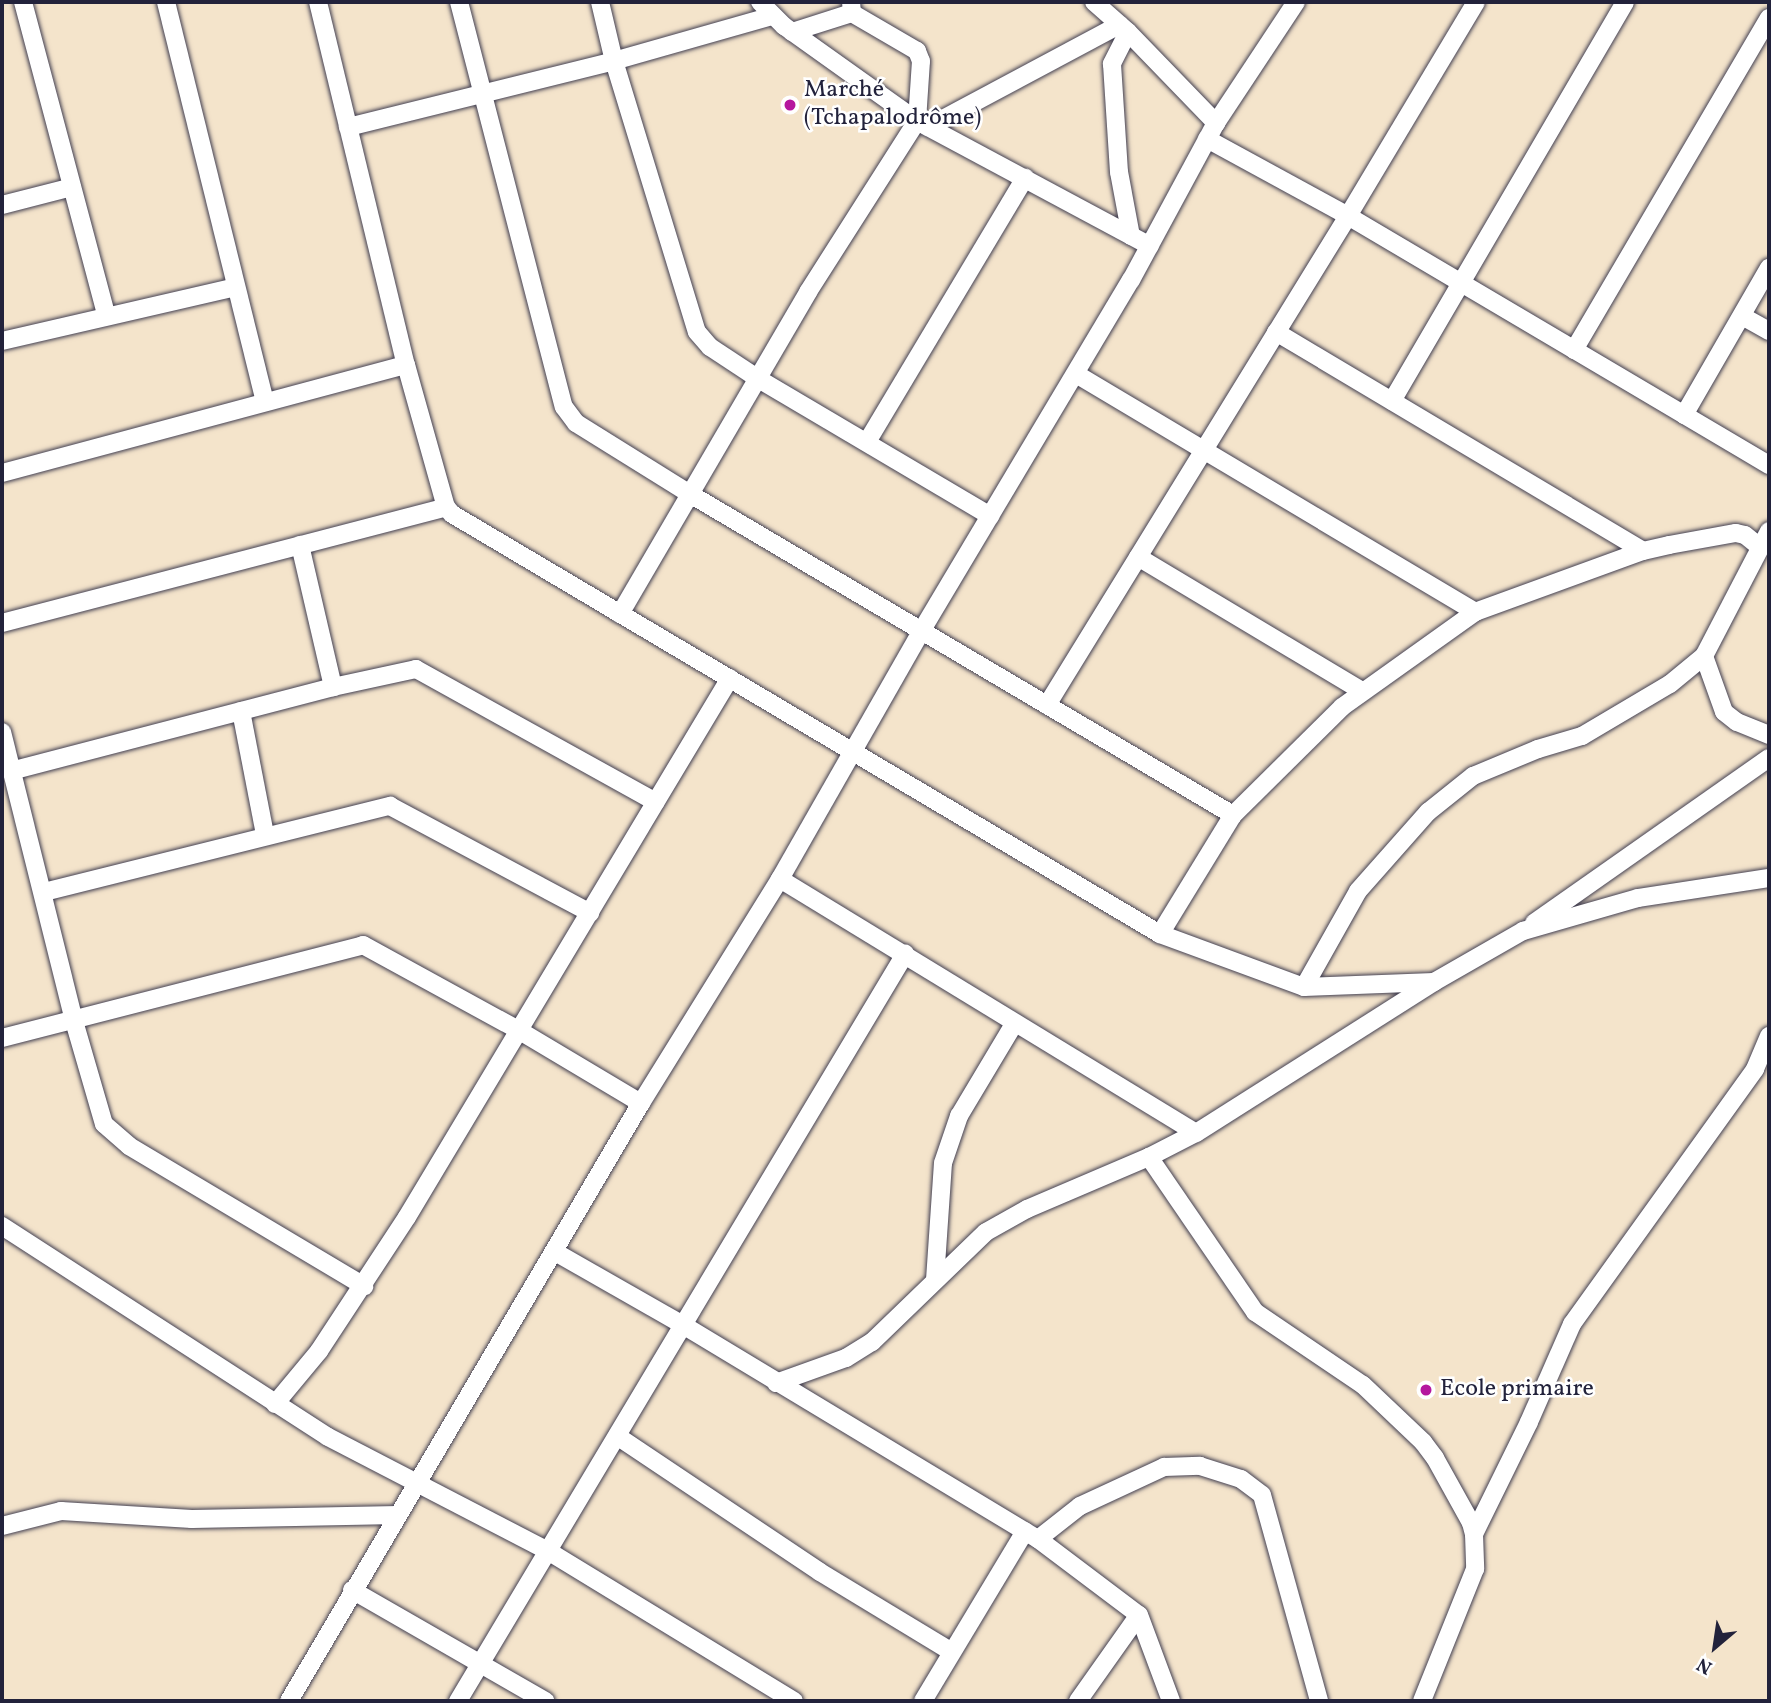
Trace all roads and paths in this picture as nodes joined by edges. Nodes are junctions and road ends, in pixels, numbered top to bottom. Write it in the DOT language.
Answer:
graph roads {
  1 [pos="23,2"];
  2 [pos="166,2"];
  3 [pos="318,2"];
  4 [pos="459,2"];
  5 [pos="600,2"];
  6 [pos="760,2"];
  7 [pos="1094,2"];
  8 [pos="1296,2"];
  9 [pos="1476,2"];
  10 [pos="1625,2"];
  11 [pos="851,7"];
  12 [pos="772,16"];
  13 [pos="1769,18"];
  14 [pos="1123,29"];
  15 [pos="792,32"];
  16 [pos="614,61"];
  17 [pos="481,93"];
  18 [pos="922,124"];
  19 [pos="348,127"];
  20 [pos="1211,131"];
  21 [pos="1025,178"];
  22 [pos="72,187"];
  23 [pos="2,205"];
  24 [pos="1348,216"];
  25 [pos="1131,236"];
  26 [pos="1150,246"];
  27 [pos="1769,268"];
  28 [pos="1461,283"];
  29 [pos="235,288"];
  30 [pos="106,315"];
  31 [pos="1741,316"];
  32 [pos="1769,331"];
  33 [pos="1276,332"];
  34 [pos="2,341"];
  35 [pos="1574,350"];
  36 [pos="406,365"];
  37 [pos="1076,374"];
  38 [pos="757,378"];
  39 [pos="265,401"];
  40 [pos="1392,401"];
  41 [pos="1684,415"];
  42 [pos="867,442"];
  43 [pos="1205,448"];
  44 [pos="1769,465"];
  45 [pos="2,474"];
  46 [pos="690,495"];
  47 [pos="446,507"];
  48 [pos="990,516"];
  49 [pos="1769,531"];
  50 [pos="300,545"];
  51 [pos="1760,547"];
  52 [pos="1643,551"];
  53 [pos="1138,556"];
  54 [pos="1475,612"];
  55 [pos="620,614"];
  56 [pos="2,624"];
  57 [pos="922,630"];
  58 [pos="1704,656"];
  59 [pos="730,678"];
  60 [pos="333,687"];
  61 [pos="1362,691"];
  62 [pos="1047,705"];
  63 [pos="241,711"];
  64 [pos="2,732"];
  65 [pos="1769,734"];
  66 [pos="854,751"];
  67 [pos="1769,758"];
  68 [pos="11,771"];
  69 [pos="656,802"];
  70 [pos="1233,815"];
  71 [pos="265,835"];
  72 [pos="1769,878"];
  73 [pos="780,879"];
  74 [pos="44,891"];
  75 [pos="590,913"];
  76 [pos="1523,931"];
  77 [pos="1160,934"];
  78 [pos="905,954"];
  79 [pos="1434,982"];
  80 [pos="1304,987"];
  81 [pos="74,1021"];
  82 [pos="1014,1024"];
  83 [pos="520,1031"];
  84 [pos="1769,1036"];
  85 [pos="2,1038"];
  86 [pos="640,1103"];
  87 [pos="1196,1133"];
  88 [pos="1149,1157"];
  89 [pos="2,1226"];
  90 [pos="555,1252"];
  91 [pos="935,1280"];
  92 [pos="364,1286"];
  93 [pos="683,1325"];
  94 [pos="776,1382"];
  95 [pos="275,1404"];
  96 [pos="617,1436"];
  97 [pos="417,1483"];
  98 [pos="398,1515"];
  99 [pos="2,1526"];
  100 [pos="1474,1534"];
  101 [pos="1031,1535"];
  102 [pos="548,1551"];
  103 [pos="352,1590"];
  104 [pos="1139,1615"];
  105 [pos="952,1652"];
  106 [pos="481,1662"];
  107 [pos="1430,1676"];
  108 [pos="289,1701"];
  109 [pos="458,1701"];
  110 [pos="545,1701"];
  111 [pos="794,1701"];
  112 [pos="923,1701"];
  113 [pos="1078,1701"];
  114 [pos="1171,1701"];
  115 [pos="1319,1701"];
  116 [pos="1422,1701"];
  117 [pos="1432,1701"];
  1 -- 22 [label="street"];
  2 -- 29 [label="street"];
  3 -- 19 [label="street"];
  4 -- 17 [label="street"];
  5 -- 16 [label="street"];
  6 -- 12 [label="street"];
  7 -- 14 [label="street"];
  8 -- 20 [label="street"];
  9 -- 24 [label="street"];
  10 -- 28 [label="street"];
  11 -- 15 [label="street"];
  11 -- 18 [label="street"];
  12 -- 15 [label="street"];
  12 -- 16 [label="street"];
  13 -- 35 [label="street"];
  14 -- 18 [label="street"];
  14 -- 20 [label="street"];
  14 -- 25 [label="street"];
  15 -- 18 [label="street"];
  16 -- 17 [label="street"];
  16 -- 38 [label="street"];
  17 -- 19 [label="street"];
  17 -- 46 [label="street"];
  18 -- 21 [label="street"];
  18 -- 38 [label="street"];
  19 -- 36 [label="street"];
  20 -- 24 [label="street"];
  20 -- 26 [label="street"];
  21 -- 25 [label="street"];
  21 -- 42 [label="street"];
  22 -- 23 [label="street"];
  22 -- 30 [label="street"];
  24 -- 28 [label="street"];
  24 -- 33 [label="street"];
  25 -- 26 [label="street"];
  26 -- 37 [label="street"];
  27 -- 31 [label="street"];
  28 -- 35 [label="street"];
  28 -- 40 [label="street"];
  29 -- 30 [label="street"];
  29 -- 39 [label="street"];
  30 -- 34 [label="street"];
  31 -- 32 [label="street"];
  31 -- 41 [label="street"];
  33 -- 40 [label="street"];
  33 -- 43 [label="street"];
  35 -- 41 [label="street"];
  36 -- 39 [label="street"];
  36 -- 47 [label="street"];
  37 -- 43 [label="street"];
  37 -- 48 [label="street"];
  38 -- 42 [label="street"];
  38 -- 46 [label="street"];
  39 -- 45 [label="street"];
  40 -- 52 [label="street"];
  41 -- 44 [label="street"];
  42 -- 48 [label="street"];
  43 -- 53 [label="street"];
  43 -- 54 [label="street"];
  46 -- 55 [label="street"];
  46 -- 57 [label="street"];
  47 -- 50 [label="street"];
  47 -- 55 [label="street"];
  48 -- 57 [label="street"];
  49 -- 51 [label="street"];
  50 -- 56 [label="street"];
  50 -- 60 [label="street"];
  51 -- 52 [label="street"];
  51 -- 58 [label="street"];
  52 -- 54 [label="street"];
  53 -- 61 [label="street"];
  53 -- 62 [label="street"];
  54 -- 61 [label="street"];
  55 -- 59 [label="street"];
  57 -- 62 [label="street"];
  57 -- 66 [label="street"];
  58 -- 65 [label="street"];
  58 -- 80 [label="street"];
  59 -- 66 [label="street"];
  59 -- 69 [label="street"];
  60 -- 63 [label="street"];
  60 -- 69 [label="street"];
  61 -- 70 [label="street"];
  62 -- 70 [label="street"];
  63 -- 68 [label="street"];
  63 -- 71 [label="street"];
  64 -- 68 [label="street"];
  66 -- 73 [label="street"];
  66 -- 77 [label="street"];
  67 -- 76 [label="street"];
  68 -- 74 [label="street"];
  69 -- 75 [label="street"];
  70 -- 77 [label="street"];
  71 -- 74 [label="street"];
  71 -- 75 [label="street"];
  72 -- 76 [label="street"];
  73 -- 78 [label="street"];
  73 -- 86 [label="street"];
  74 -- 81 [label="street"];
  75 -- 83 [label="street"];
  76 -- 79 [label="street"];
  77 -- 80 [label="street"];
  78 -- 82 [label="street"];
  78 -- 93 [label="street"];
  79 -- 80 [label="street"];
  79 -- 87 [label="street"];
  81 -- 83 [label="street"];
  81 -- 85 [label="street"];
  81 -- 92 [label="street"];
  82 -- 87 [label="street"];
  82 -- 91 [label="street"];
  83 -- 86 [label="street"];
  83 -- 92 [label="street"];
  84 -- 100 [label="street"];
  86 -- 90 [label="street"];
  87 -- 88 [label="street"];
  88 -- 91 [label="street"];
  88 -- 100 [label="street"];
  89 -- 95 [label="street"];
  90 -- 93 [label="street"];
  90 -- 97 [label="street"];
  91 -- 94 [label="street"];
  92 -- 95 [label="street"];
  93 -- 94 [label="street"];
  93 -- 96 [label="street"];
  94 -- 101 [label="street"];
  95 -- 97 [label="street"];
  96 -- 102 [label="street"];
  96 -- 105 [label="street"];
  97 -- 98 [label="street"];
  97 -- 102 [label="street"];
  98 -- 99 [label="street"];
  98 -- 103 [label="street"];
  100 -- 107 [label="street"];
  101 -- 104 [label="street"];
  101 -- 105 [label="street"];
  101 -- 115 [label="street"];
  102 -- 106 [label="street"];
  102 -- 111 [label="street"];
  103 -- 106 [label="street"];
  103 -- 108 [label="street"];
  104 -- 113 [label="street"];
  104 -- 114 [label="street"];
  105 -- 112 [label="street"];
  106 -- 109 [label="street"];
  106 -- 110 [label="street"];
  107 -- 116 [label="street"];
  107 -- 117 [label="street"];
}
